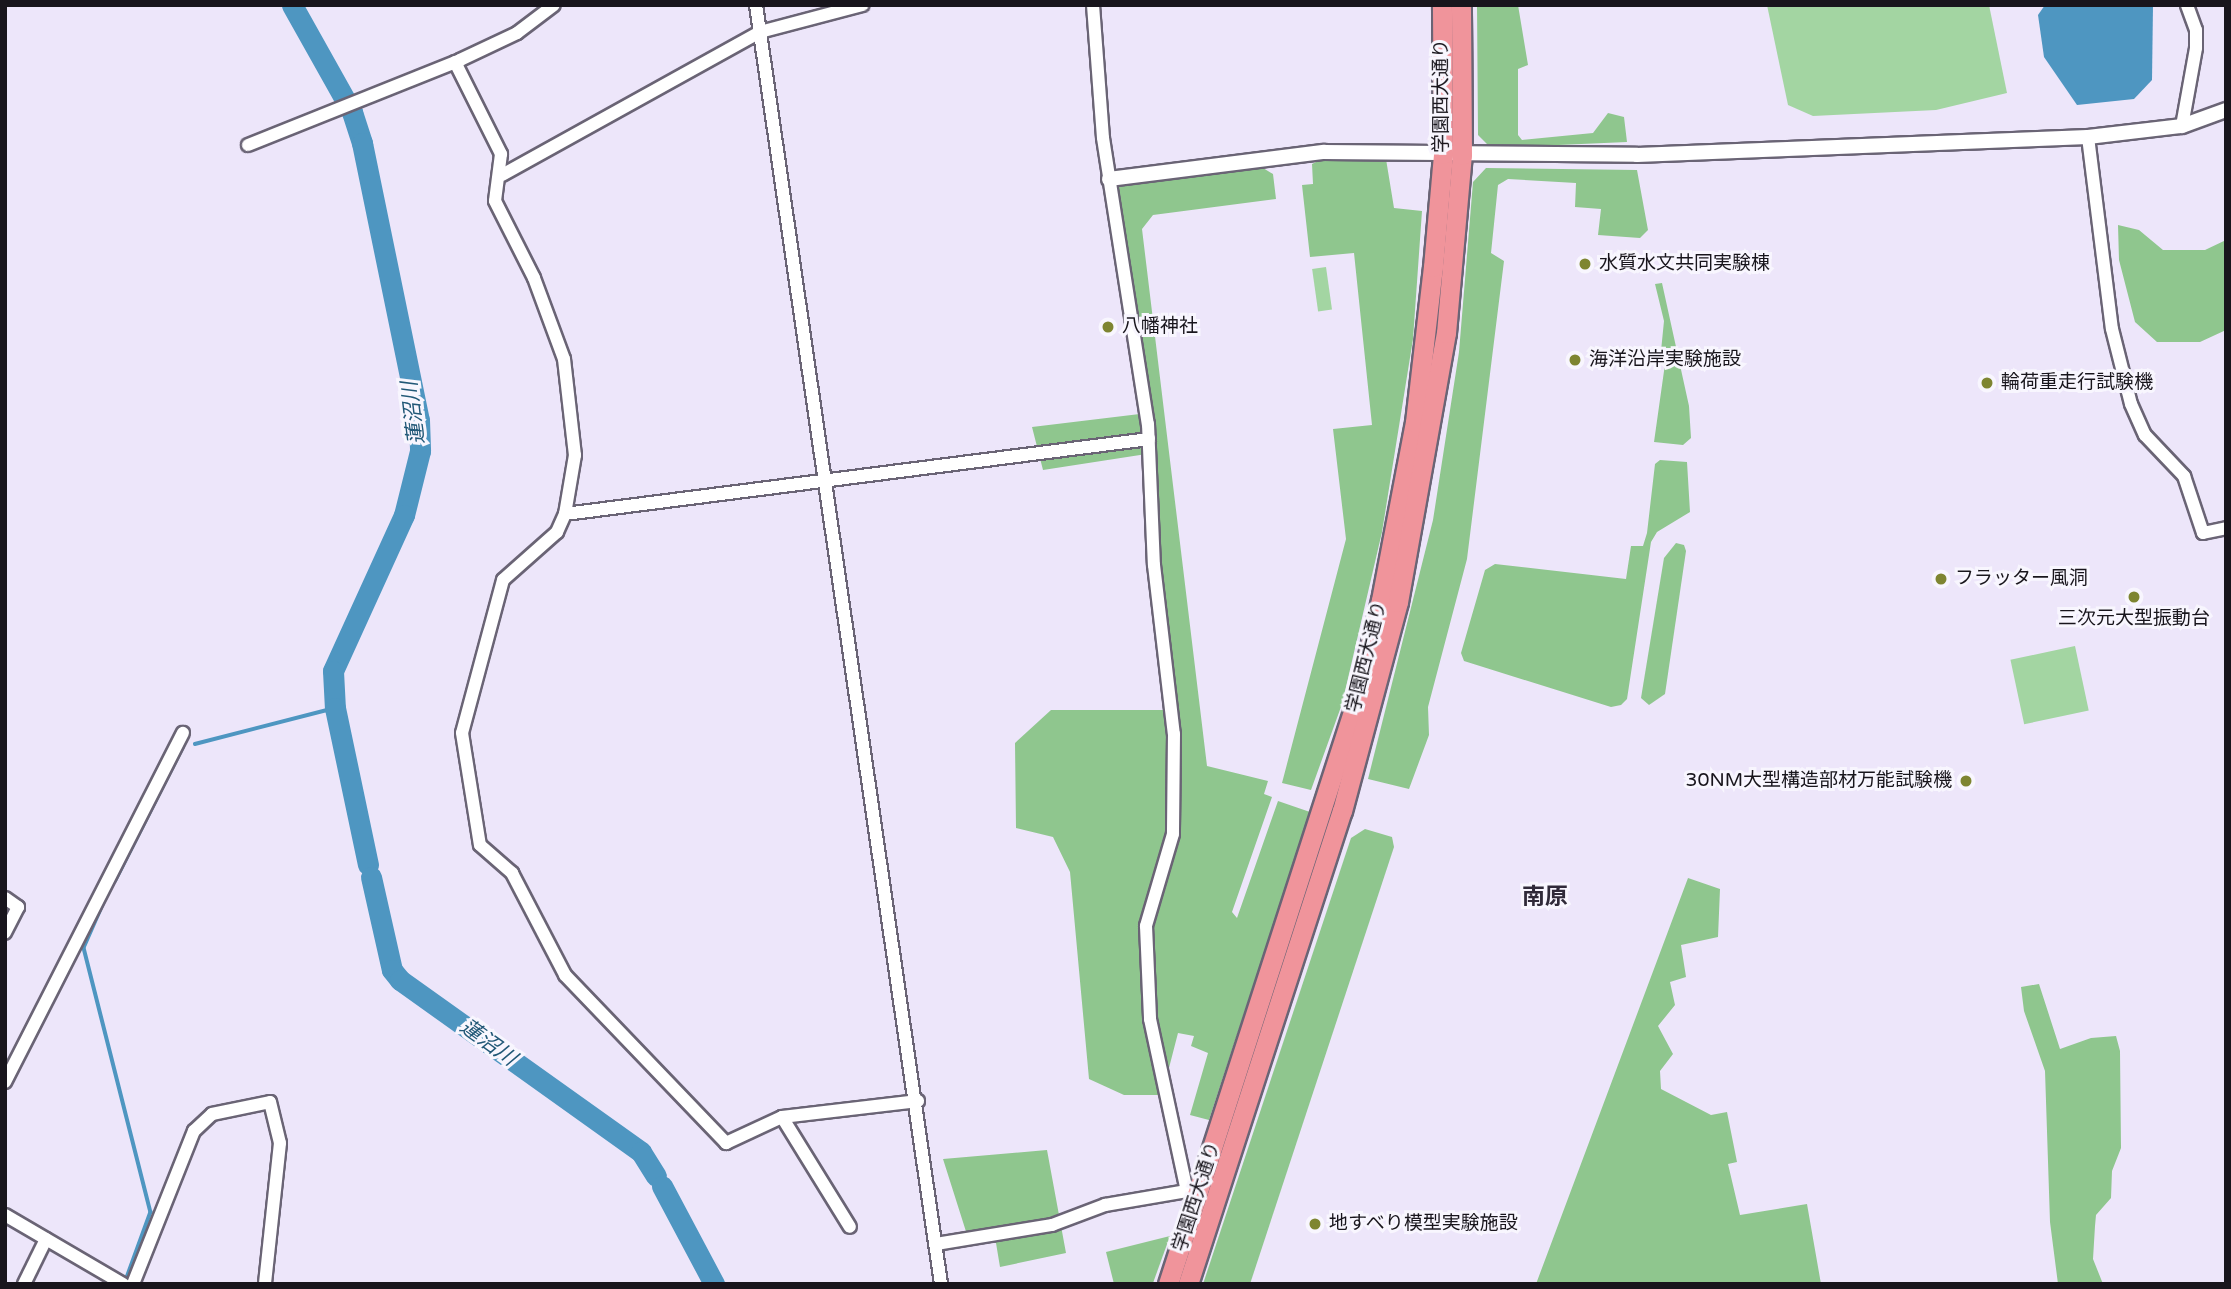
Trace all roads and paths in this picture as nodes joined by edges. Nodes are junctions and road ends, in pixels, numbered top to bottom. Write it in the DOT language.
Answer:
graph roads {
  1 [pos="554,5"];
  2 [pos="756,5"];
  3 [pos="862,5"];
  4 [pos="1093,5"];
  5 [pos="1442,5"];
  6 [pos="1461,5"];
  7 [pos="2187,5"];
  8 [pos="760,32"];
  9 [pos="455,62"];
  10 [pos="2226,110"];
  11 [pos="2182,126"];
  12 [pos="2088,137"];
  13 [pos="248,145"];
  14 [pos="1452,155"];
  15 [pos="502,176"];
  16 [pos="1109,179"];
  17 [pos="1149,439"];
  18 [pos="824,479"];
  19 [pos="565,514"];
  20 [pos="2226,528"];
  21 [pos="183,733"];
  22 [pos="5,898"];
  23 [pos="5,933"];
  24 [pos="5,1082"];
  25 [pos="918,1101"];
  26 [pos="782,1117"];
  27 [pos="1192,1193"];
  28 [pos="5,1215"];
  29 [pos="850,1227"];
  30 [pos="46,1239"];
  31 [pos="936,1244"];
  32 [pos="24,1284"];
  33 [pos="123,1284"];
  34 [pos="133,1284"];
  35 [pos="265,1284"];
  36 [pos="941,1284"];
  37 [pos="1168,1284"];
  38 [pos="1188,1284"];
  1 -- 9 [label="street"];
  2 -- 8 [label="street"];
  3 -- 8 [label="street"];
  4 -- 16 [label="street"];
  5 -- 14 [label="highway, 学園西大通り"];
  6 -- 14 [label="highway, 学園西大通り"];
  7 -- 11 [label="street"];
  8 -- 15 [label="street"];
  8 -- 18 [label="street"];
  9 -- 13 [label="street"];
  9 -- 15 [label="street"];
  10 -- 11 [label="street"];
  11 -- 12 [label="street"];
  12 -- 14 [label="street"];
  12 -- 20 [label="street"];
  14 -- 16 [label="street"];
  14 -- 27 [label="highway, 学園西大通り"];
  14 -- 38 [label="highway, 学園西大通り"];
  15 -- 19 [label="street"];
  16 -- 17 [label="street"];
  17 -- 18 [label="street"];
  17 -- 27 [label="street"];
  18 -- 19 [label="street"];
  18 -- 25 [label="street"];
  19 -- 26 [label="street"];
  21 -- 24 [label="street"];
  22 -- 23 [label="street"];
  25 -- 26 [label="street"];
  25 -- 31 [label="street"];
  26 -- 29 [label="street"];
  27 -- 31 [label="street"];
  27 -- 37 [label="highway, 学園西大通り"];
  28 -- 30 [label="street"];
  30 -- 32 [label="street"];
  30 -- 33 [label="street"];
  31 -- 36 [label="street"];
  34 -- 35 [label="street"];
}
